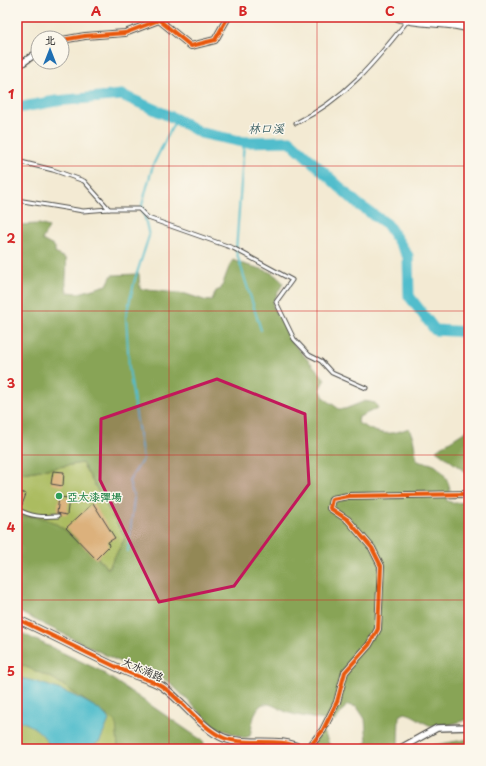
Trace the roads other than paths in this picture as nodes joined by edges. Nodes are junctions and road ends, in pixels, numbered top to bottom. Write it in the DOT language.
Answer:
graph roads {
  1 [pos="228,17"];
  2 [pos="398,17"];
  3 [pos="408,20"];
  4 [pos="469,28"];
  5 [pos="70,39"];
  6 [pos="30,58"];
  7 [pos="17,67"];
  8 [pos="296,123"];
  9 [pos="17,161"];
  10 [pos="17,200"];
  11 [pos="109,209"];
  12 [pos="366,388"];
  13 [pos="469,494"];
  14 [pos="17,509"];
  15 [pos="58,516"];
  16 [pos="17,618"];
  17 [pos="469,726"];
  18 [pos="301,749"];
  19 [pos="308,749"];
  20 [pos="399,749"];
  1 -- 5 [label="street"];
  2 -- 3 [label="main road"];
  3 -- 4 [label="main road"];
  3 -- 8 [label="lane"];
  6 -- 7 [label="street"];
  9 -- 11 [label="lane"];
  10 -- 11 [label="lane"];
  11 -- 12 [label="lane"];
  13 -- 19 [label="street"];
  14 -- 15 [label="lane"];
  16 -- 18 [label="street, 大水湳路"];
  17 -- 20 [label="street"];
}
